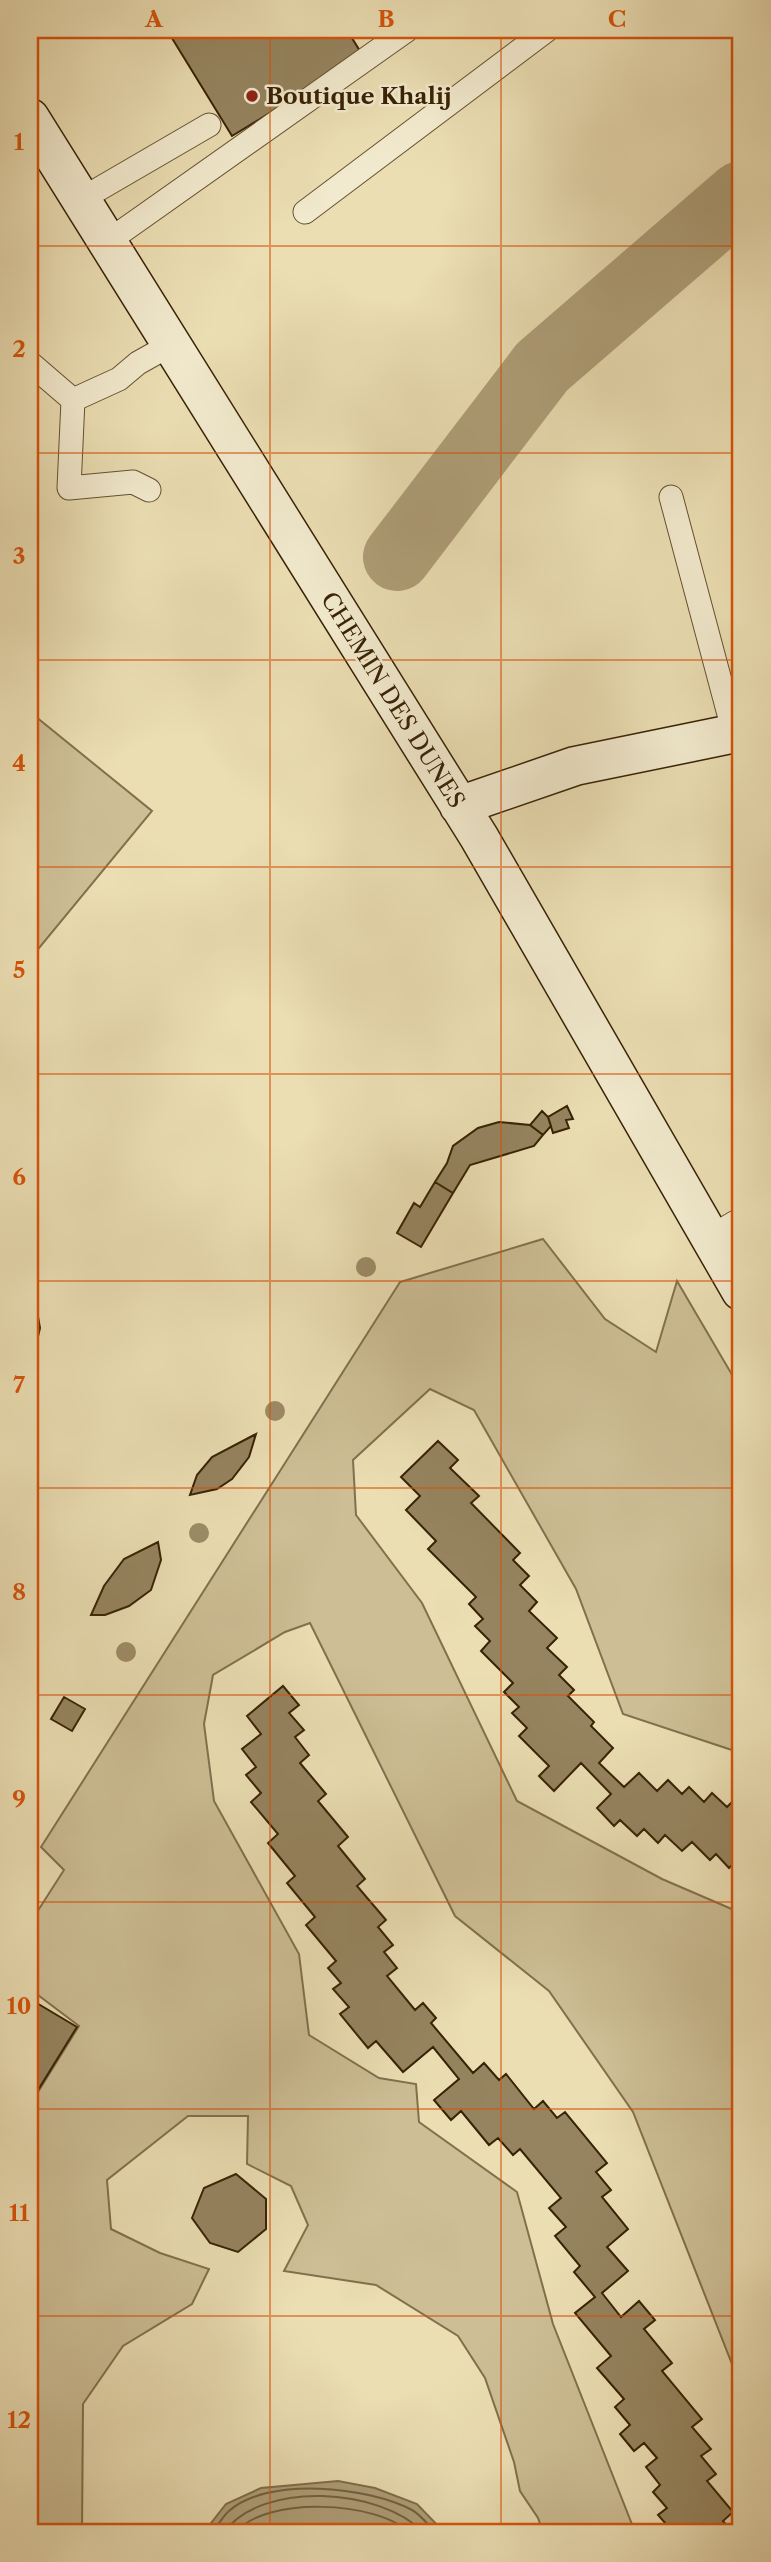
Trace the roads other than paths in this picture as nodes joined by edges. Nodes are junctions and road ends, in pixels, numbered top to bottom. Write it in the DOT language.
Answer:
graph roads {
  1 [pos="407,30"];
  2 [pos="547,30"];
  3 [pos="30,118"];
  4 [pos="209,125"];
  5 [pos="80,200"];
  6 [pos="305,212"];
  7 [pos="107,242"];
  8 [pos="172,344"];
  9 [pos="30,363"];
  10 [pos="73,400"];
  11 [pos="149,489"];
  12 [pos="671,497"];
  13 [pos="738,732"];
  14 [pos="459,806"];
  15 [pos="725,1228"];
  16 [pos="741,1292"];
  1 -- 7 [label="lane"];
  2 -- 6 [label="lane"];
  3 -- 5 [label="street, CHEMIN DES DUNES"];
  4 -- 5 [label="lane"];
  5 -- 7 [label="street, CHEMIN DES DUNES"];
  7 -- 8 [label="street, CHEMIN DES DUNES"];
  8 -- 10 [label="lane"];
  8 -- 14 [label="street, CHEMIN DES DUNES"];
  9 -- 10 [label="lane"];
  10 -- 11 [label="lane"];
  12 -- 13 [label="lane"];
  13 -- 14 [label="street"];
  14 -- 15 [label="street, CHEMIN DES DUNES"];
  15 -- 16 [label="street, CHEMIN DES DUNES"];
}
